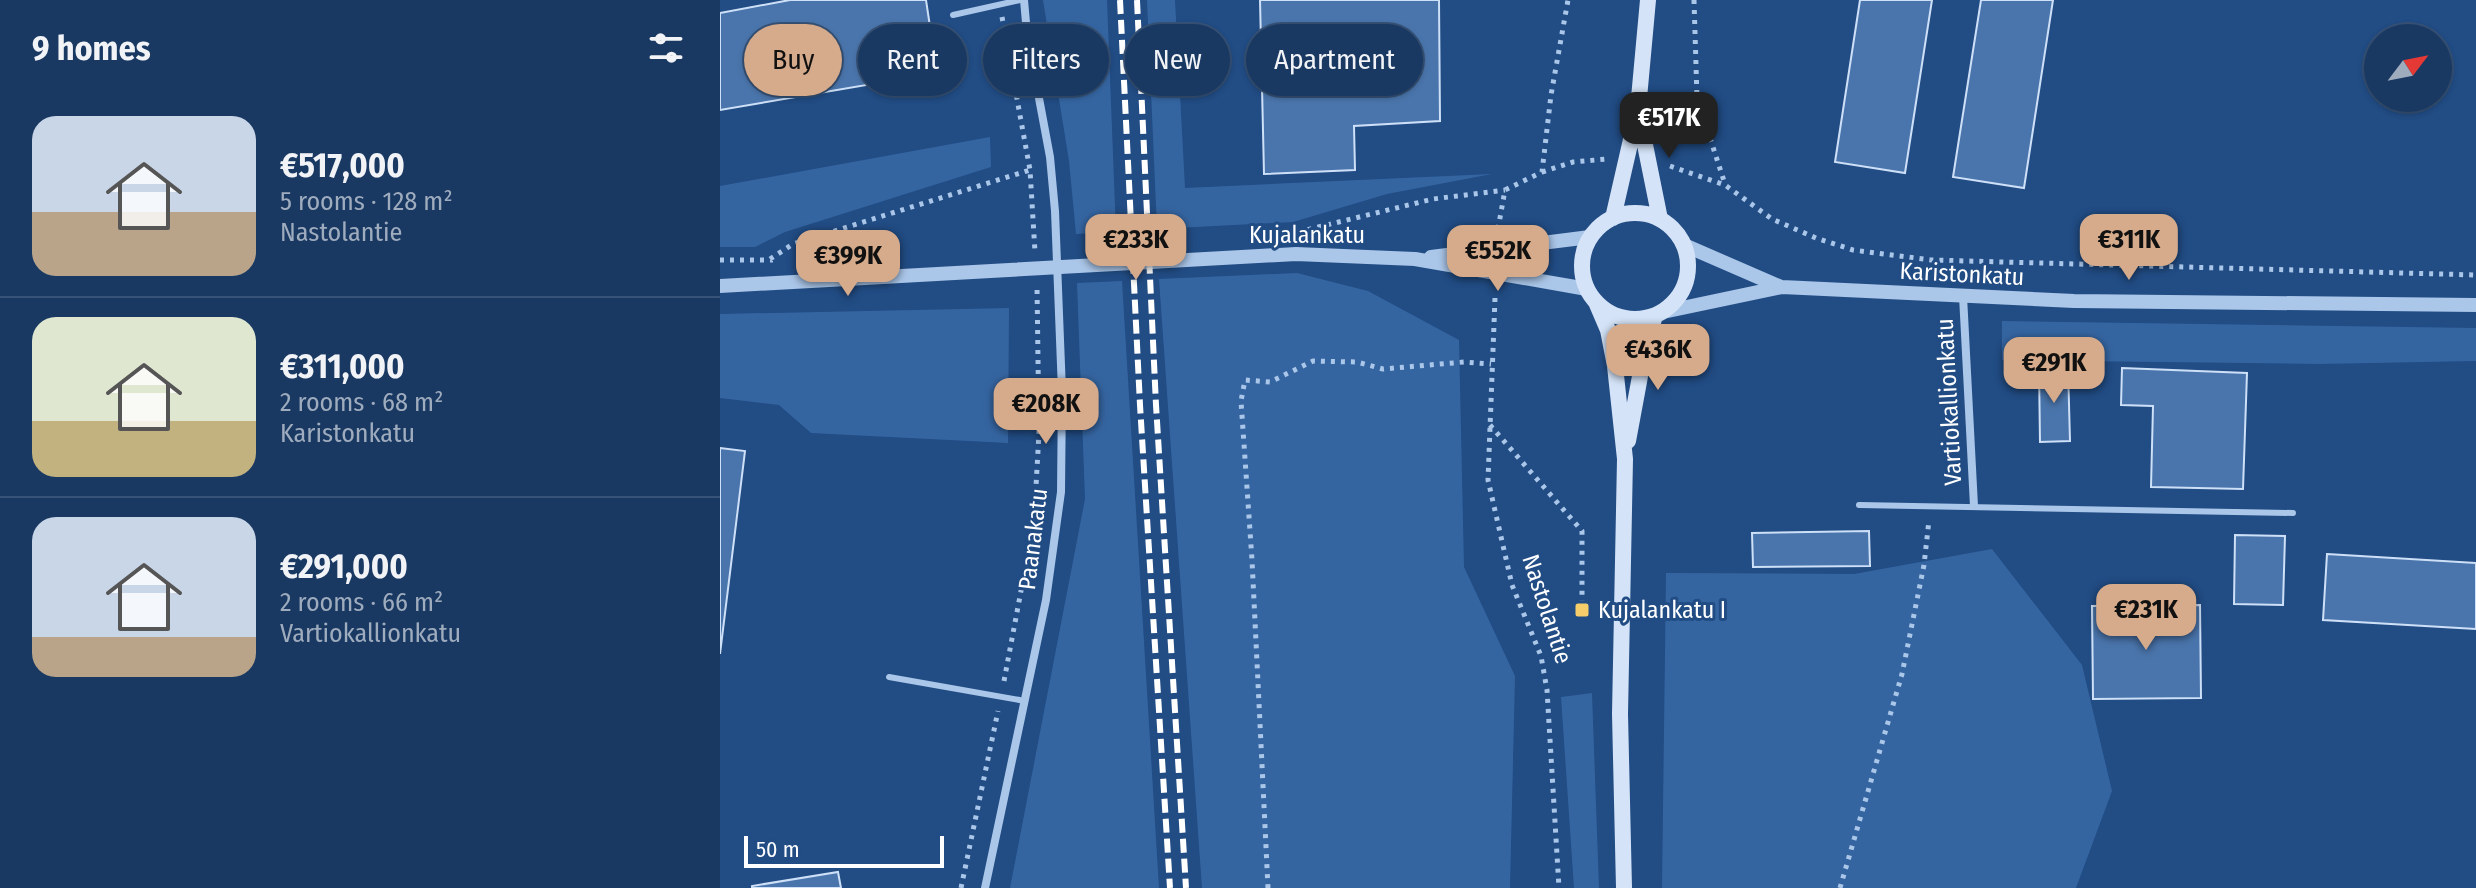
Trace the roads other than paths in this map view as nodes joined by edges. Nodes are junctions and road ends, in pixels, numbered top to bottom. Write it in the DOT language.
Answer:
graph roads {
  1 [pos="1022,0"];
  2 [pos="1648,0"];
  3 [pos="953,15"];
  4 [pos="1638,109"];
  5 [pos="1613,218"];
  6 [pos="1660,219"];
  7 [pos="1590,237"];
  8 [pos="1684,245"];
  9 [pos="1415,259"];
  10 [pos="720,286"];
  11 [pos="1782,287"];
  12 [pos="1591,296"];
  13 [pos="1963,296"];
  14 [pos="2476,305"];
  15 [pos="1659,314"];
  16 [pos="1625,459"];
  17 [pos="1859,505"];
  18 [pos="1974,506"];
  19 [pos="2293,513"];
  20 [pos="889,677"];
  21 [pos="1025,701"];
  22 [pos="985,888"];
  23 [pos="1624,888"];
  1 -- 3 [label="lane"];
  1 -- 21 [label="street, Paanakatu"];
  2 -- 4 [label="main road"];
  4 -- 5 [label="main road"];
  4 -- 6 [label="main road"];
  5 -- 6 [label="main road"];
  5 -- 7 [label="main road"];
  6 -- 8 [label="main road"];
  7 -- 9 [label="street, Kujalankatu"];
  7 -- 12 [label="main road"];
  8 -- 11 [label="street, Karistonkatu"];
  8 -- 15 [label="main road"];
  9 -- 10 [label="street, Kujalankatu"];
  9 -- 12 [label="street, Kujalankatu"];
  11 -- 13 [label="street, Karistonkatu"];
  11 -- 15 [label="street, Karistonkatu"];
  12 -- 15 [label="main road"];
  12 -- 16 [label="main road"];
  13 -- 14 [label="street, Karistonkatu"];
  13 -- 18 [label="street, Vartiokallionkatu"];
  15 -- 16 [label="main road"];
  16 -- 23 [label="main road"];
  17 -- 18 [label="lane"];
  18 -- 19 [label="lane"];
  20 -- 21 [label="lane"];
  21 -- 22 [label="street, Paanakatu"];
}
